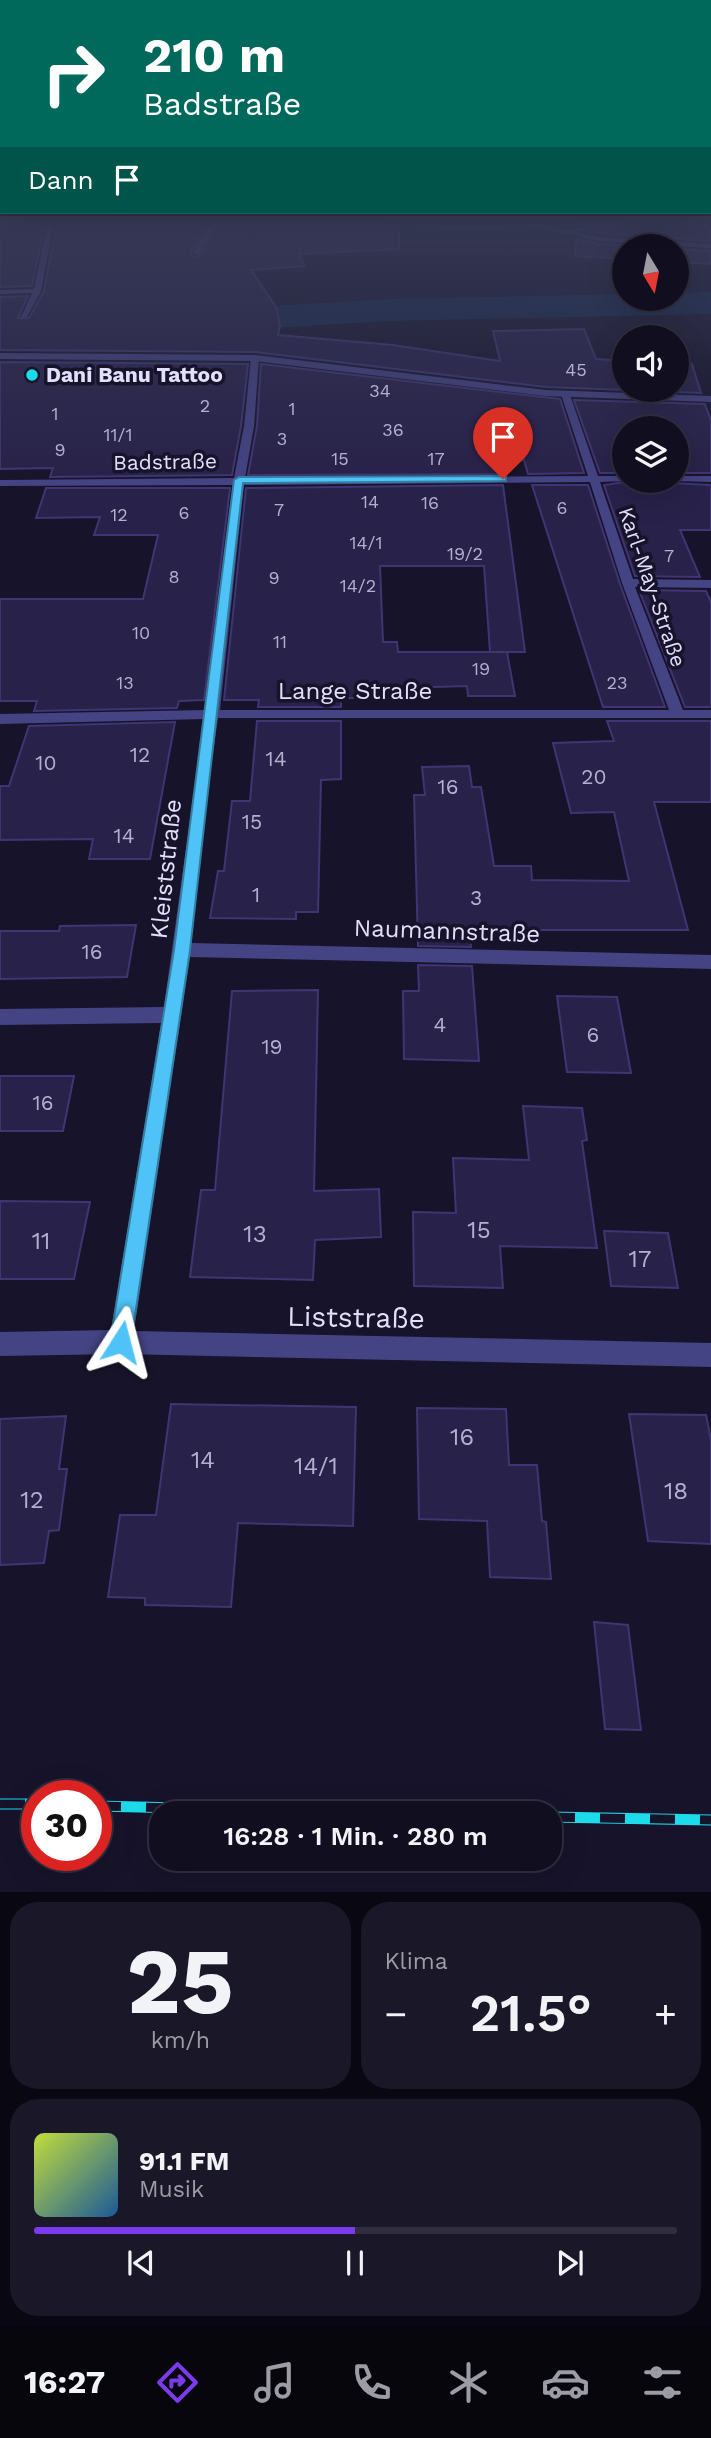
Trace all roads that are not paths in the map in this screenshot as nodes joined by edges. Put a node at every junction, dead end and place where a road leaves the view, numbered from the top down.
1 (27, 309) edge
2 (24, 315) dead end
3 (0, 355) edge
4 (255, 358) junction
5 (566, 394) junction
6 (711, 399) edge
7 (711, 478) edge
8 (594, 479) junction
9 (612, 479) edge
10 (689, 479) edge
11 (239, 480) junction
12 (0, 483) edge
13 (628, 583) junction
14 (711, 584) edge
15 (677, 713) junction
16 (212, 714) junction
17 (711, 714) edge
18 (0, 719) edge
19 (182, 950) junction
20 (711, 962) edge
21 (170, 1015) junction
22 (0, 1017) edge
23 (121, 1342) junction
24 (0, 1344) edge
25 (711, 1355) edge

1 - 2 street
3 - 4 street
4 - 5 street
4 - 11 street, Kleiststraße
5 - 6 street
5 - 8 street, Karl-May-Straße
7 - 10 street
8 - 9 street, Badstraße
8 - 11 street, Badstraße
8 - 13 street, Karl-May-Straße
11 - 12 street, Badstraße
11 - 16 street, Kleiststraße
13 - 14 street
13 - 15 street, Karl-May-Straße
15 - 16 street, Lange Straße
15 - 17 street, Lange Straße
16 - 18 street, Lange Straße
16 - 19 street, Kleiststraße
19 - 20 street, Naumannstraße
19 - 21 street, Kleiststraße
21 - 22 street
21 - 23 street, Kleiststraße
23 - 24 street, Liststraße
23 - 25 street, Liststraße

